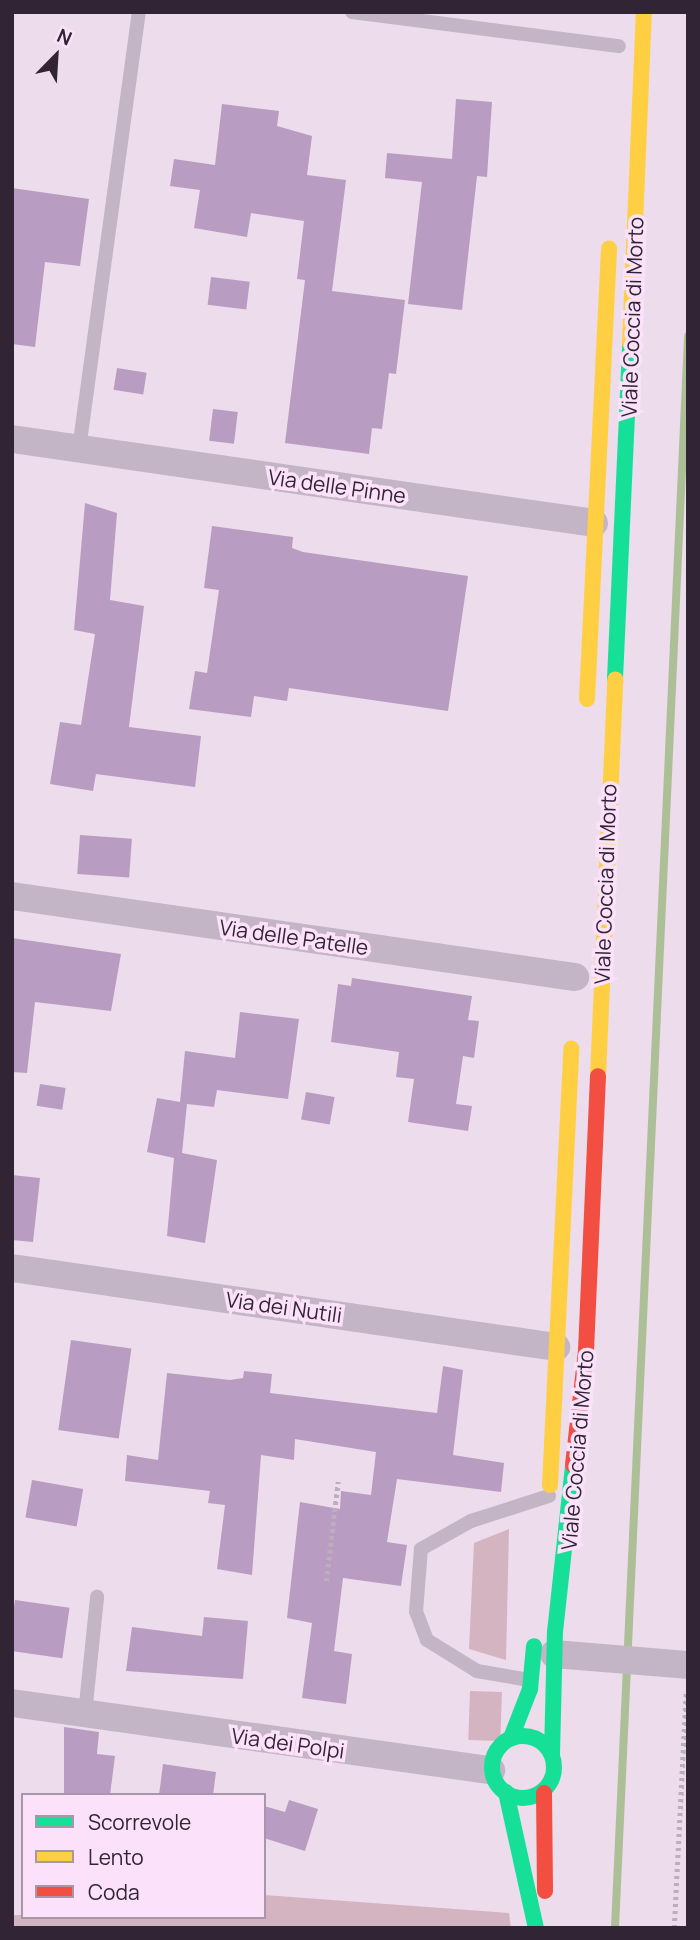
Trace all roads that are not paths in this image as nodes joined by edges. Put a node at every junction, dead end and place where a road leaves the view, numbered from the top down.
1 (139, 12) edge
2 (352, 12) edge
3 (644, 12) edge
4 (620, 23) dead end
5 (618, 53) joint
6 (610, 234) dead end
7 (12, 439) edge
8 (79, 449) junction
9 (594, 523) junction
10 (586, 716) dead end
11 (12, 896) edge
12 (575, 977) dead end
13 (572, 1032) dead end
14 (12, 1268) edge
15 (556, 1347) junction
16 (549, 1496) junction
17 (547, 1522) dead end
18 (97, 1597) dead end
19 (536, 1628) dead end
20 (554, 1654) junction
21 (687, 1665) edge
22 (531, 1681) junction
23 (12, 1703) edge
24 (85, 1714) junction
25 (511, 1738) junction
26 (552, 1754) junction
27 (499, 1781) junction
28 (544, 1793) junction
29 (536, 1928) edge
30 (546, 1928) edge

1 - 8 lane
2 - 5 lane
3 - 20 street, Viale Coccia di Morto
4 - 5 street
6 - 9 street, Viale Coccia di Morto
7 - 8 street, Via delle Pinne
8 - 9 street, Via delle Pinne
9 - 10 street, Viale Coccia di Morto
11 - 12 street, Via delle Patelle
13 - 15 street, Viale Coccia di Morto
14 - 15 street, Via dei Nutili
15 - 16 street, Viale Coccia di Morto
16 - 17 street, Viale Coccia di Morto
16 - 22 lane
18 - 24 lane
19 - 22 street
20 - 21 street
20 - 26 street, Viale Coccia di Morto
22 - 25 street
23 - 24 street, Via dei Polpi
24 - 27 street, Via dei Polpi
25 - 26 street
25 - 27 street
26 - 28 street
27 - 28 street
27 - 29 street
28 - 30 street

